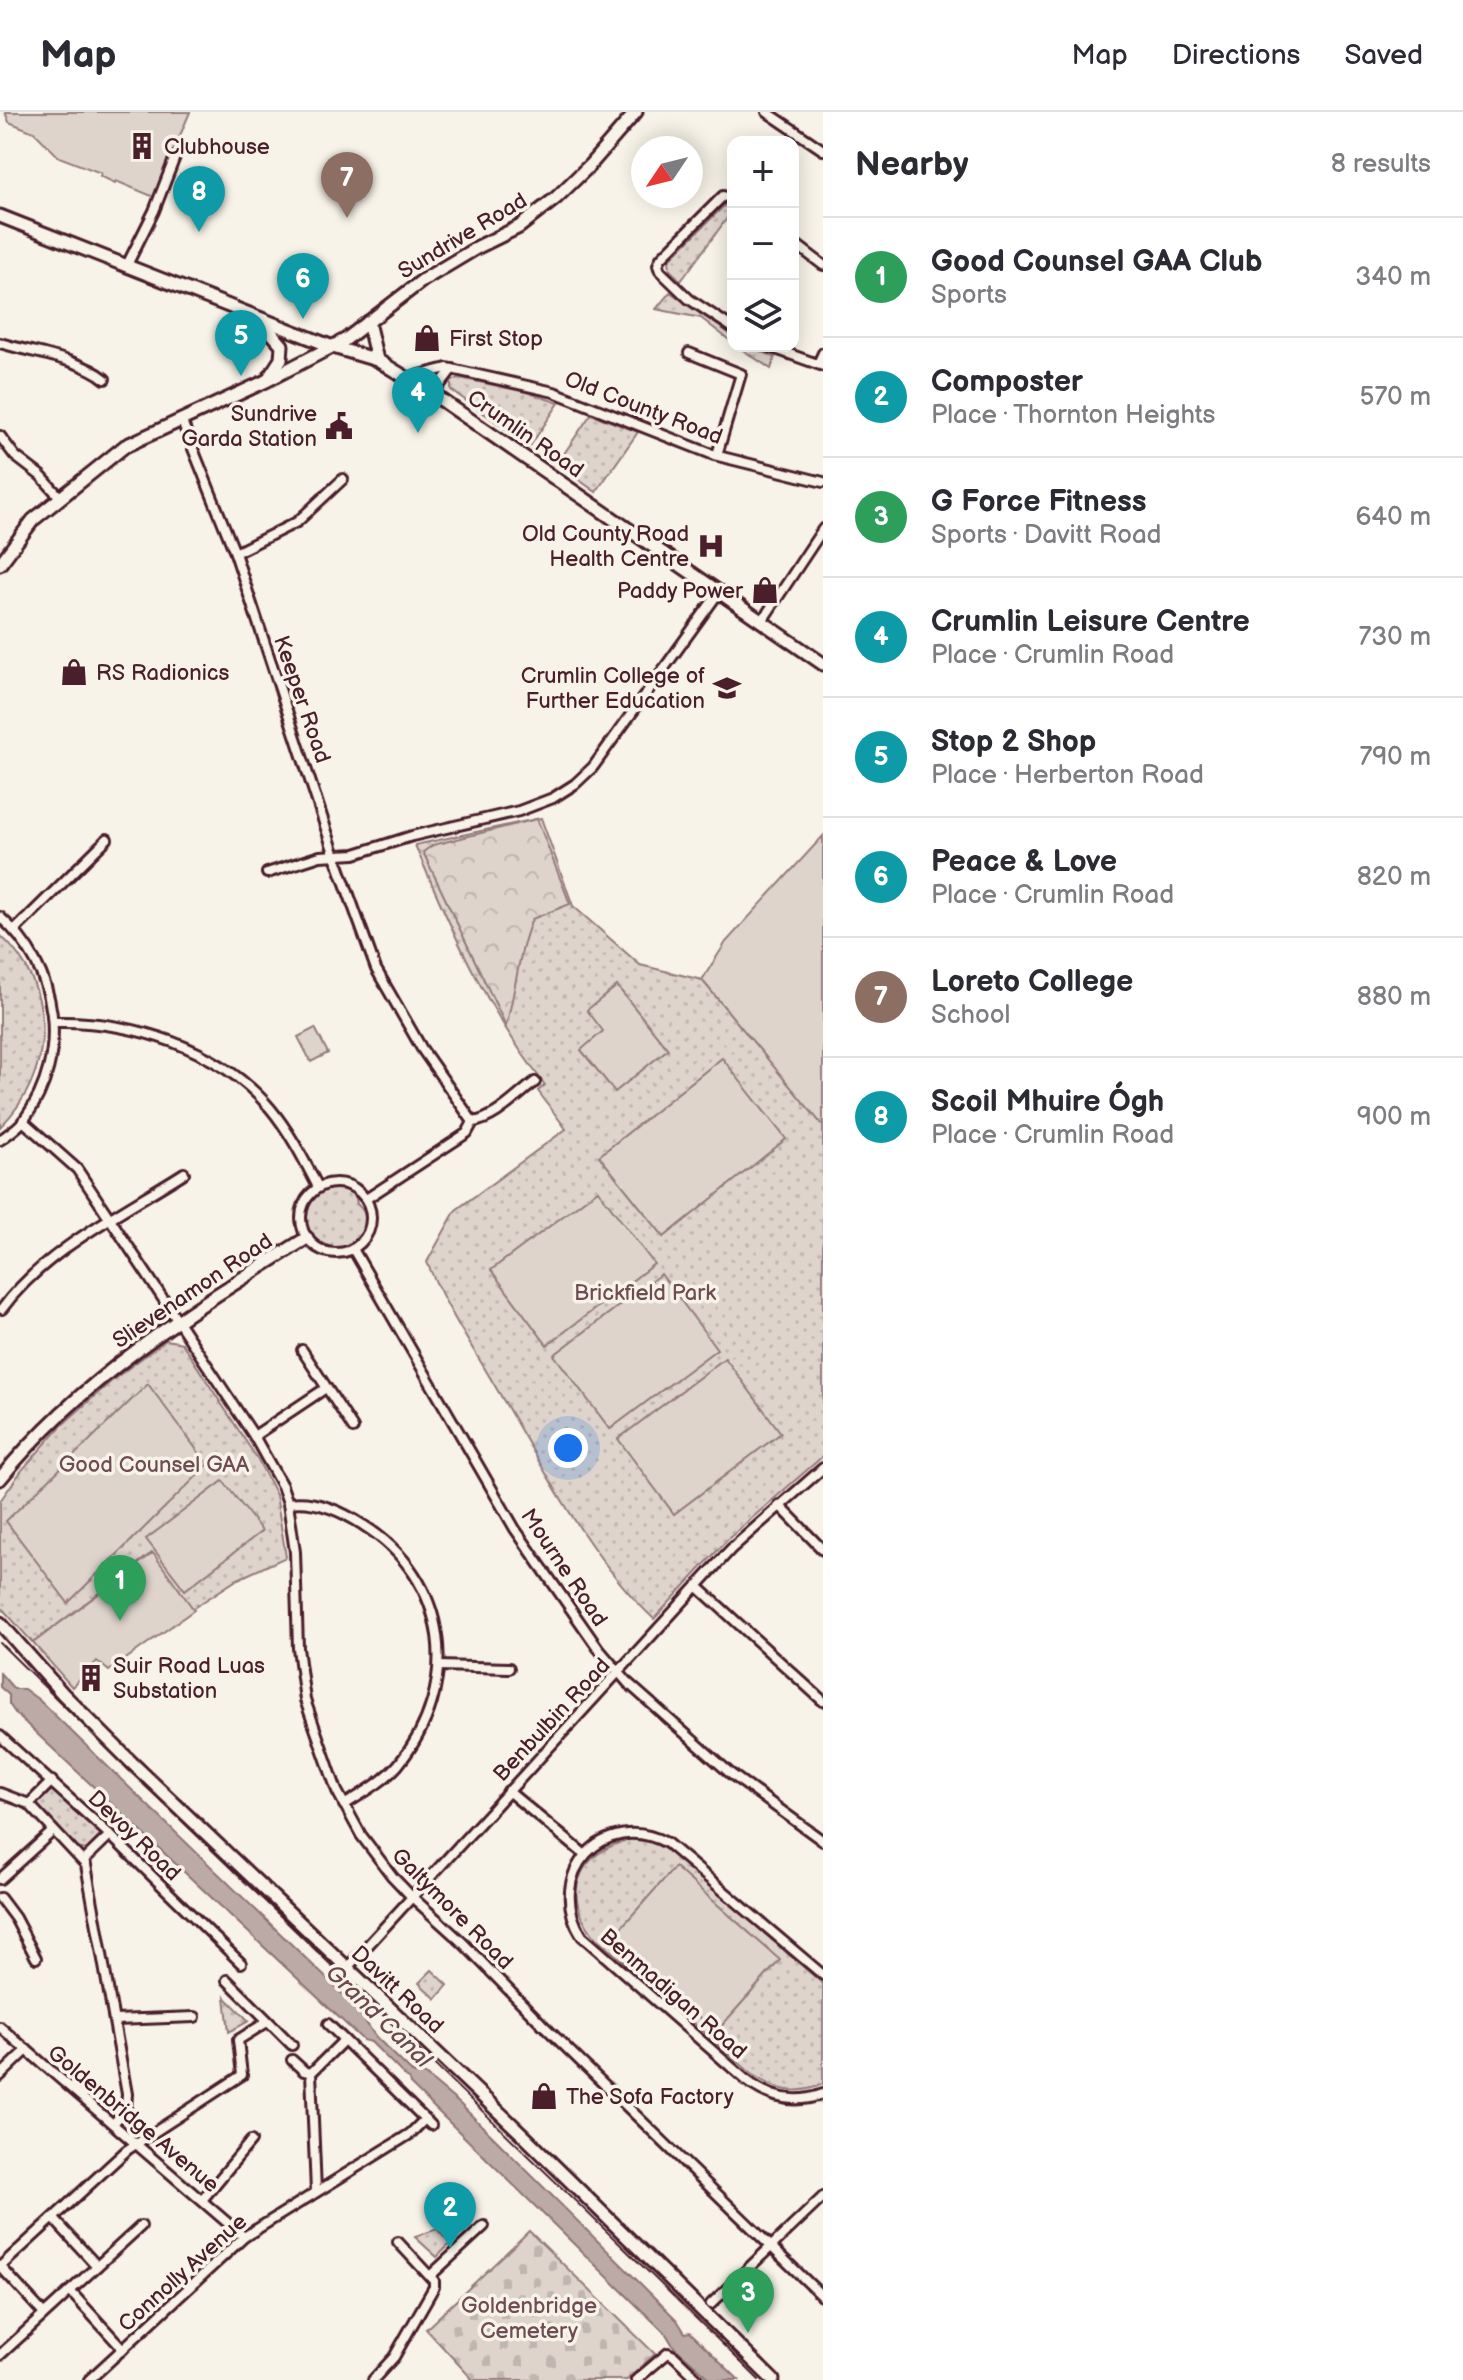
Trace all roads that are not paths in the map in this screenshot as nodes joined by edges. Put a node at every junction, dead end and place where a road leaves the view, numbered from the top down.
1 (636, 112) edge
2 (767, 112) edge
3 (823, 150) edge
4 (175, 157) dead end
5 (727, 197) edge
6 (0, 216) edge
7 (799, 247) edge
8 (823, 265) edge
9 (126, 267) junction
10 (258, 318) junction
11 (368, 322) junction
12 (727, 324) edge
13 (0, 343) edge
14 (333, 347) junction
15 (784, 352) edge
16 (689, 353) dead end
17 (823, 353) edge
18 (377, 360) junction
19 (820, 365) edge
20 (452, 369) junction
21 (408, 378) junction
22 (105, 379) dead end
23 (264, 382) junction
24 (433, 394) junction
25 (181, 419) junction
26 (0, 436) edge
27 (717, 455) junction
28 (343, 479) dead end
29 (823, 482) edge
30 (59, 496) junction
31 (823, 529) edge
32 (813, 544) junction
33 (823, 551) edge
34 (235, 553) junction
35 (0, 564) edge
36 (719, 592) junction
37 (762, 621) junction
38 (823, 664) edge
39 (107, 839) dead end
40 (335, 856) junction
41 (267, 873) dead end
42 (0, 917) edge
43 (15, 930) junction
44 (54, 1022) junction
45 (535, 1082) dead end
46 (23, 1121) junction
47 (473, 1122) junction
48 (0, 1140) edge
49 (184, 1173) dead end
50 (318, 1187) junction
51 (366, 1199) junction
52 (112, 1219) junction
53 (307, 1238) junction
54 (353, 1249) junction
55 (2, 1309) dead end
56 (176, 1320) junction
57 (302, 1350) dead end
58 (326, 1388) junction
59 (353, 1428) dead end
60 (254, 1436) junction
61 (823, 1468) edge
62 (0, 1479) edge
63 (288, 1503) junction
64 (779, 1505) junction
65 (823, 1550) edge
66 (697, 1586) junction
67 (0, 1623) edge
68 (439, 1666) junction
69 (509, 1668) dead end
70 (618, 1672) junction
71 (823, 1701) edge
72 (0, 1736) edge
73 (52, 1781) junction
74 (508, 1791) junction
75 (0, 1793) edge
76 (29, 1804) junction
77 (344, 1805) junction
78 (53, 1831) junction
79 (110, 1835) junction
80 (823, 1841) edge
81 (584, 1854) junction
82 (83, 1861) junction
83 (0, 1879) edge
84 (412, 1897) junction
85 (0, 1898) edge
86 (36, 1958) dead end
87 (241, 1963) dead end
88 (347, 1968) junction
89 (823, 1975) edge
90 (227, 1980) dead end
91 (195, 2017) dead end
92 (115, 2020) junction
93 (267, 2022) junction
94 (328, 2024) dead end
95 (0, 2027) edge
96 (344, 2040) junction
97 (292, 2045) dead end
98 (27, 2050) junction
99 (292, 2060) dead end
100 (311, 2073) junction
101 (0, 2076) edge
102 (823, 2094) edge
103 (113, 2124) junction
104 (251, 2141) dead end
105 (135, 2145) junction
106 (316, 2191) junction
107 (823, 2197) edge
108 (203, 2199) junction
109 (54, 2219) junction
110 (141, 2226) dead end
111 (484, 2226) dead end
112 (244, 2237) junction
113 (398, 2242) dead end
114 (770, 2246) junction
115 (0, 2266) edge
116 (97, 2266) junction
117 (430, 2276) junction
118 (70, 2291) junction
119 (823, 2297) edge
120 (711, 2304) dead end
121 (44, 2314) junction
122 (123, 2349) junction
123 (0, 2355) edge
124 (376, 2378) edge
125 (89, 2380) edge
126 (636, 2380) edge
127 (699, 2380) edge
128 (773, 2380) edge

1 - 11 main road, Sundrive Road
2 - 3 street
4 - 9 street
5 - 12 street
6 - 9 main road, Crumlin Road
7 - 8 street
9 - 10 main road, Crumlin Road
10 - 14 main road, Crumlin Road
10 - 23 main road
11 - 14 main road, Sundrive Road
11 - 18 main road
13 - 22 street
14 - 18 main road, Crumlin Road
14 - 23 main road, Sundrive Road
15 - 19 street
16 - 27 street
17 - 19 street
18 - 21 main road, Crumlin Road
20 - 21 street, Old County Road
20 - 24 street
20 - 27 street, Old County Road
21 - 24 main road, Crumlin Road
23 - 25 main road, Sundrive Road
24 - 36 main road, Crumlin Road
25 - 30 main road, Sundrive Road
25 - 34 street, Keeper Road
26 - 30 street
27 - 29 street, Old County Road
28 - 34 street
30 - 35 main road, Sundrive Road
31 - 32 street
32 - 33 street
32 - 37 street
34 - 40 street, Keeper Road
36 - 37 main road, Crumlin Road
36 - 40 street
37 - 38 main road, Crumlin Road
39 - 43 street
40 - 41 street
40 - 47 street, Keeper Road
42 - 43 street
43 - 44 street
44 - 46 street
44 - 50 street
45 - 47 street
46 - 48 street
46 - 52 street, Galtymore Road
47 - 51 street
49 - 52 street
50 - 51 street
50 - 53 street
51 - 54 street
52 - 55 street
52 - 56 street, Galtymore Road
53 - 54 street
53 - 56 main road, Slievenamon Road
54 - 70 street, Mourne Road
56 - 60 street, Galtymore Road
56 - 62 main road, Slievenamon Road
57 - 58 street
58 - 59 street
58 - 60 street
60 - 63 street, Galtymore Road
61 - 64 street, Benbulbin Road
63 - 68 street
63 - 77 street, Galtymore Road
64 - 65 street
64 - 66 street, Benbulbin Road
66 - 70 street, Benbulbin Road
66 - 71 street
67 - 88 main road, Davitt Road
68 - 69 street
68 - 77 street
70 - 74 street, Benbulbin Road
70 - 80 street, Mourne Road
72 - 73 street, Devoy Road
73 - 76 street
73 - 79 street, Devoy Road
74 - 81 street
74 - 84 street, Benbulbin Road
75 - 76 street
76 - 78 street
77 - 84 street, Galtymore Road
78 - 82 street
78 - 83 street
79 - 82 street
79 - 87 street, Devoy Road
81 - 89 street
81 - 102 street, Benmadigan Road
82 - 92 street
84 - 88 street, Benbulbin Road
84 - 114 street, Galtymore Road
85 - 86 street
88 - 128 main road, Davitt Road
90 - 93 street
91 - 92 street
92 - 103 street
93 - 97 street
93 - 105 street
94 - 96 street
95 - 98 street, Goldenbridge Avenue
96 - 100 street
96 - 106 street, Connolly Avenue
98 - 101 street
98 - 103 street, Goldenbridge Avenue
99 - 100 street
100 - 106 street
103 - 105 street, Goldenbridge Avenue
104 - 108 street
105 - 108 street, Goldenbridge Avenue
105 - 109 street
106 - 112 street, Connolly Avenue
107 - 114 street
108 - 112 street, Goldenbridge Avenue
109 - 115 street
109 - 116 street
110 - 116 street
111 - 117 street
112 - 122 street, Connolly Avenue
113 - 117 street
114 - 119 street, Galtymore Road
114 - 120 street
115 - 121 street
116 - 118 street
117 - 124 street
118 - 121 street
118 - 122 street
121 - 123 street
122 - 125 street, Connolly Avenue
126 - 127 street

